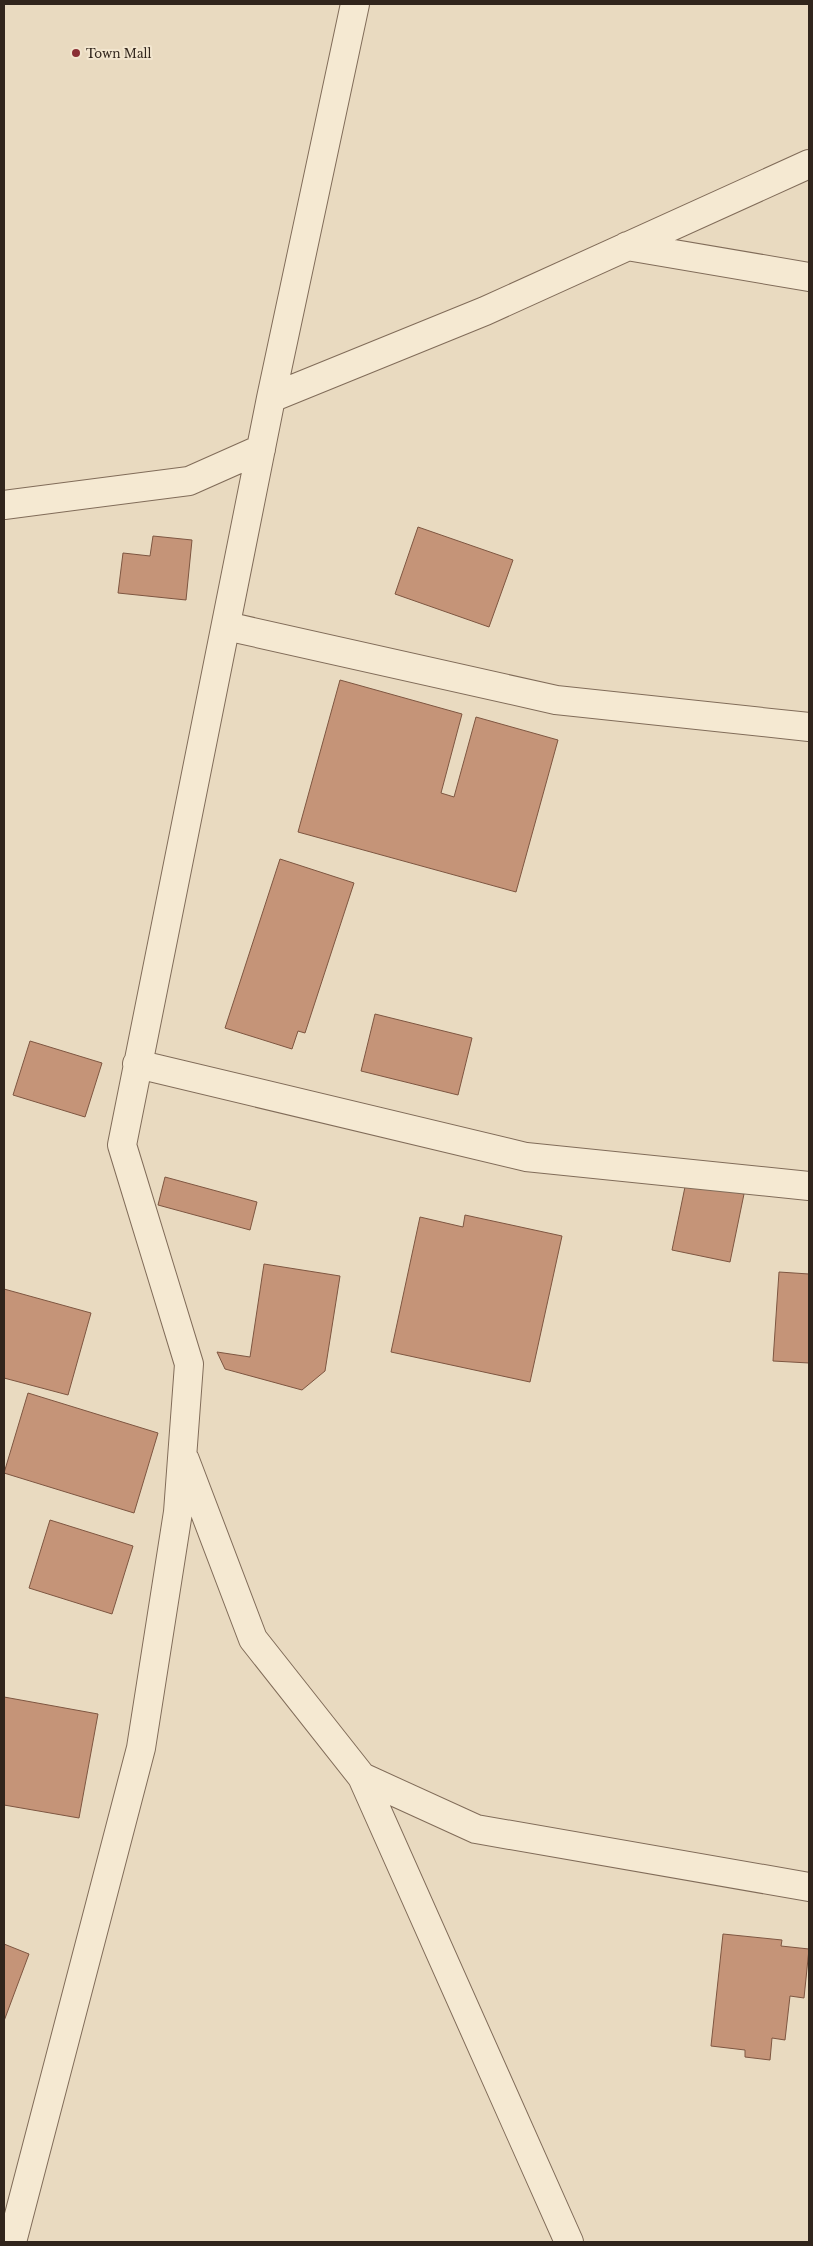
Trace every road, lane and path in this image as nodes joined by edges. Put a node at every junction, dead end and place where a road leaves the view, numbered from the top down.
1 (354, 4) edge
2 (809, 164) edge
3 (627, 246) junction
4 (809, 276) edge
5 (271, 398) junction
6 (261, 449) junction
7 (4, 505) edge
8 (226, 626) junction
9 (809, 727) edge
10 (137, 1064) junction
11 (809, 1186) edge
12 (182, 1452) junction
13 (362, 1777) junction
14 (809, 1887) edge
15 (12, 2242) edge
16 (569, 2242) edge

1 - 5 street
2 - 3 street
3 - 4 street
3 - 5 street
5 - 6 street
6 - 7 street
6 - 8 street
8 - 9 street
8 - 10 street
10 - 11 street
10 - 12 street
12 - 13 street
12 - 15 street
13 - 14 street
13 - 16 street

